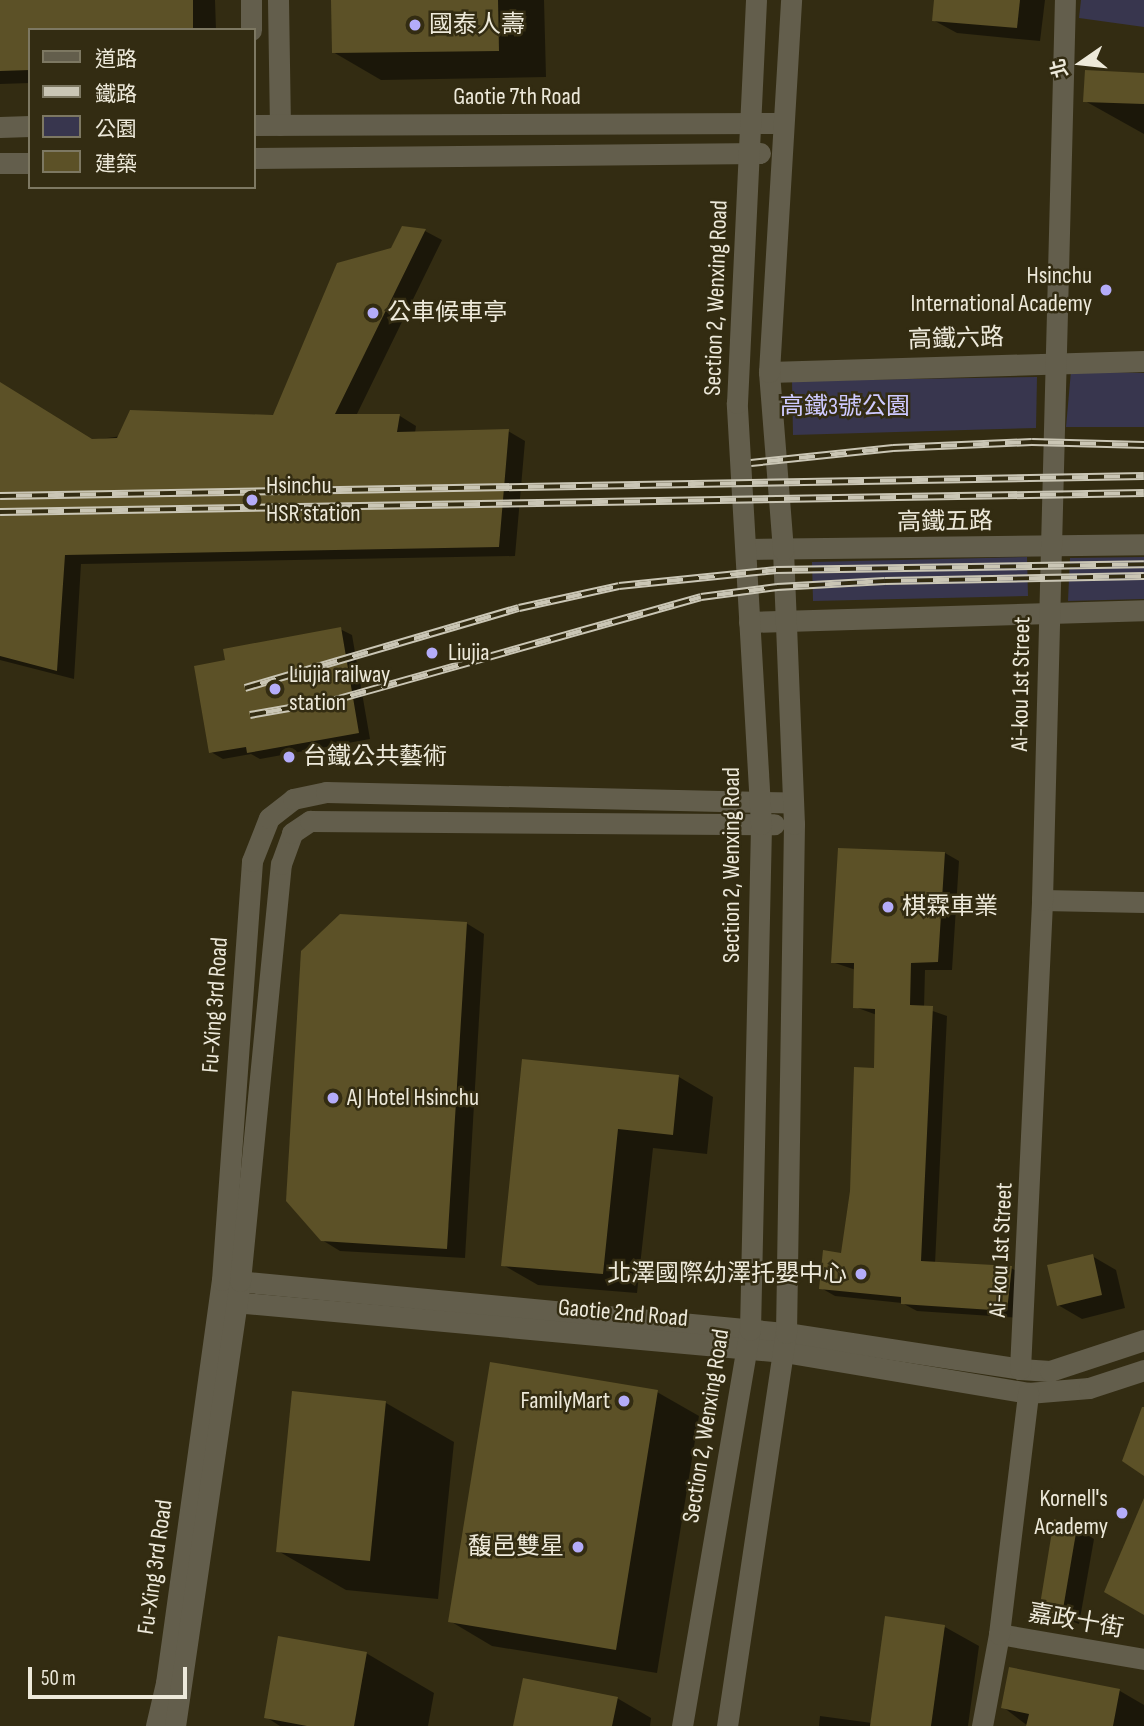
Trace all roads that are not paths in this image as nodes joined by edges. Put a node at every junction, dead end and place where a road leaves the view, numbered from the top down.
1 (251, 0) edge
2 (278, 0) edge
3 (756, 0) edge
4 (791, 0) edge
5 (1065, 0) edge
6 (251, 28) edge
7 (749, 122) junction
8 (781, 123) junction
9 (256, 125) edge
10 (281, 125) junction
11 (0, 127) edge
12 (28, 127) edge
13 (747, 152) junction
14 (779, 153) junction
15 (256, 158) edge
16 (0, 163) edge
17 (28, 163) edge
18 (1144, 361) edge
19 (1058, 362) junction
20 (769, 372) junction
21 (1144, 544) edge
22 (1049, 546) junction
23 (746, 549) junction
24 (783, 551) junction
25 (1144, 610) edge
26 (1049, 613) junction
27 (786, 620) junction
28 (750, 622) junction
29 (759, 802) junction
30 (794, 813) junction
31 (761, 824) junction
32 (1042, 900) junction
33 (1144, 902) edge
34 (231, 1280) junction
35 (226, 1302) junction
36 (750, 1330) junction
37 (1144, 1340) edge
38 (785, 1343) junction
39 (747, 1351) junction
40 (1020, 1369) junction
41 (1144, 1370) edge
42 (1028, 1393) junction
43 (999, 1634) junction
44 (1144, 1659) edge
45 (156, 1726) edge
46 (175, 1726) edge
47 (682, 1726) edge
48 (727, 1726) edge
49 (982, 1726) edge

1 - 6 street
2 - 10 street
3 - 7 street, Section 2, Wenxing Road
4 - 8 street
5 - 19 street, Ai-kou 1st Street
7 - 8 street, Gaotie 7th Road
7 - 10 street, Gaotie 7th Road
7 - 13 street, Section 2, Wenxing Road
8 - 14 street
9 - 10 street, Gaotie 7th Road
11 - 12 street
13 - 14 street
13 - 15 street
13 - 23 street, Section 2, Wenxing Road
14 - 20 street
16 - 17 street
18 - 19 street, 高鐵六路
19 - 20 street, 高鐵六路
19 - 22 street, Ai-kou 1st Street
20 - 24 street
21 - 22 street, 高鐵五路
22 - 24 street, 高鐵五路
22 - 26 street, Ai-kou 1st Street
23 - 24 street, 高鐵五路
23 - 28 street, Section 2, Wenxing Road
24 - 27 street
25 - 26 street
26 - 27 street
26 - 32 street, Ai-kou 1st Street
27 - 28 street
27 - 30 street
28 - 29 street, Section 2, Wenxing Road
29 - 30 street, Fu-Xing 3rd Road
29 - 31 street, Section 2, Wenxing Road
29 - 34 street, Fu-Xing 3rd Road
30 - 31 street, Fu-Xing 3rd Road
30 - 38 street
31 - 34 street, Fu-Xing 3rd Road
31 - 36 street, Section 2, Wenxing Road
32 - 33 street
32 - 40 street, Ai-kou 1st Street
34 - 35 street, Fu-Xing 3rd Road
34 - 36 street, Gaotie 2nd Road
35 - 39 street, Gaotie 2nd Road
35 - 45 street, Fu-Xing 3rd Road
35 - 46 street, Fu-Xing 3rd Road
36 - 38 street, Gaotie 2nd Road
36 - 39 street, Section 2, Wenxing Road
37 - 40 street, Gaotie 2nd Road
38 - 39 street, Gaotie 2nd Road
38 - 40 street, Gaotie 2nd Road
38 - 42 street, Gaotie 2nd Road
38 - 48 street
39 - 47 street, Section 2, Wenxing Road
41 - 42 street, Gaotie 2nd Road
42 - 43 street
43 - 44 street, 嘉政十街
43 - 49 street

